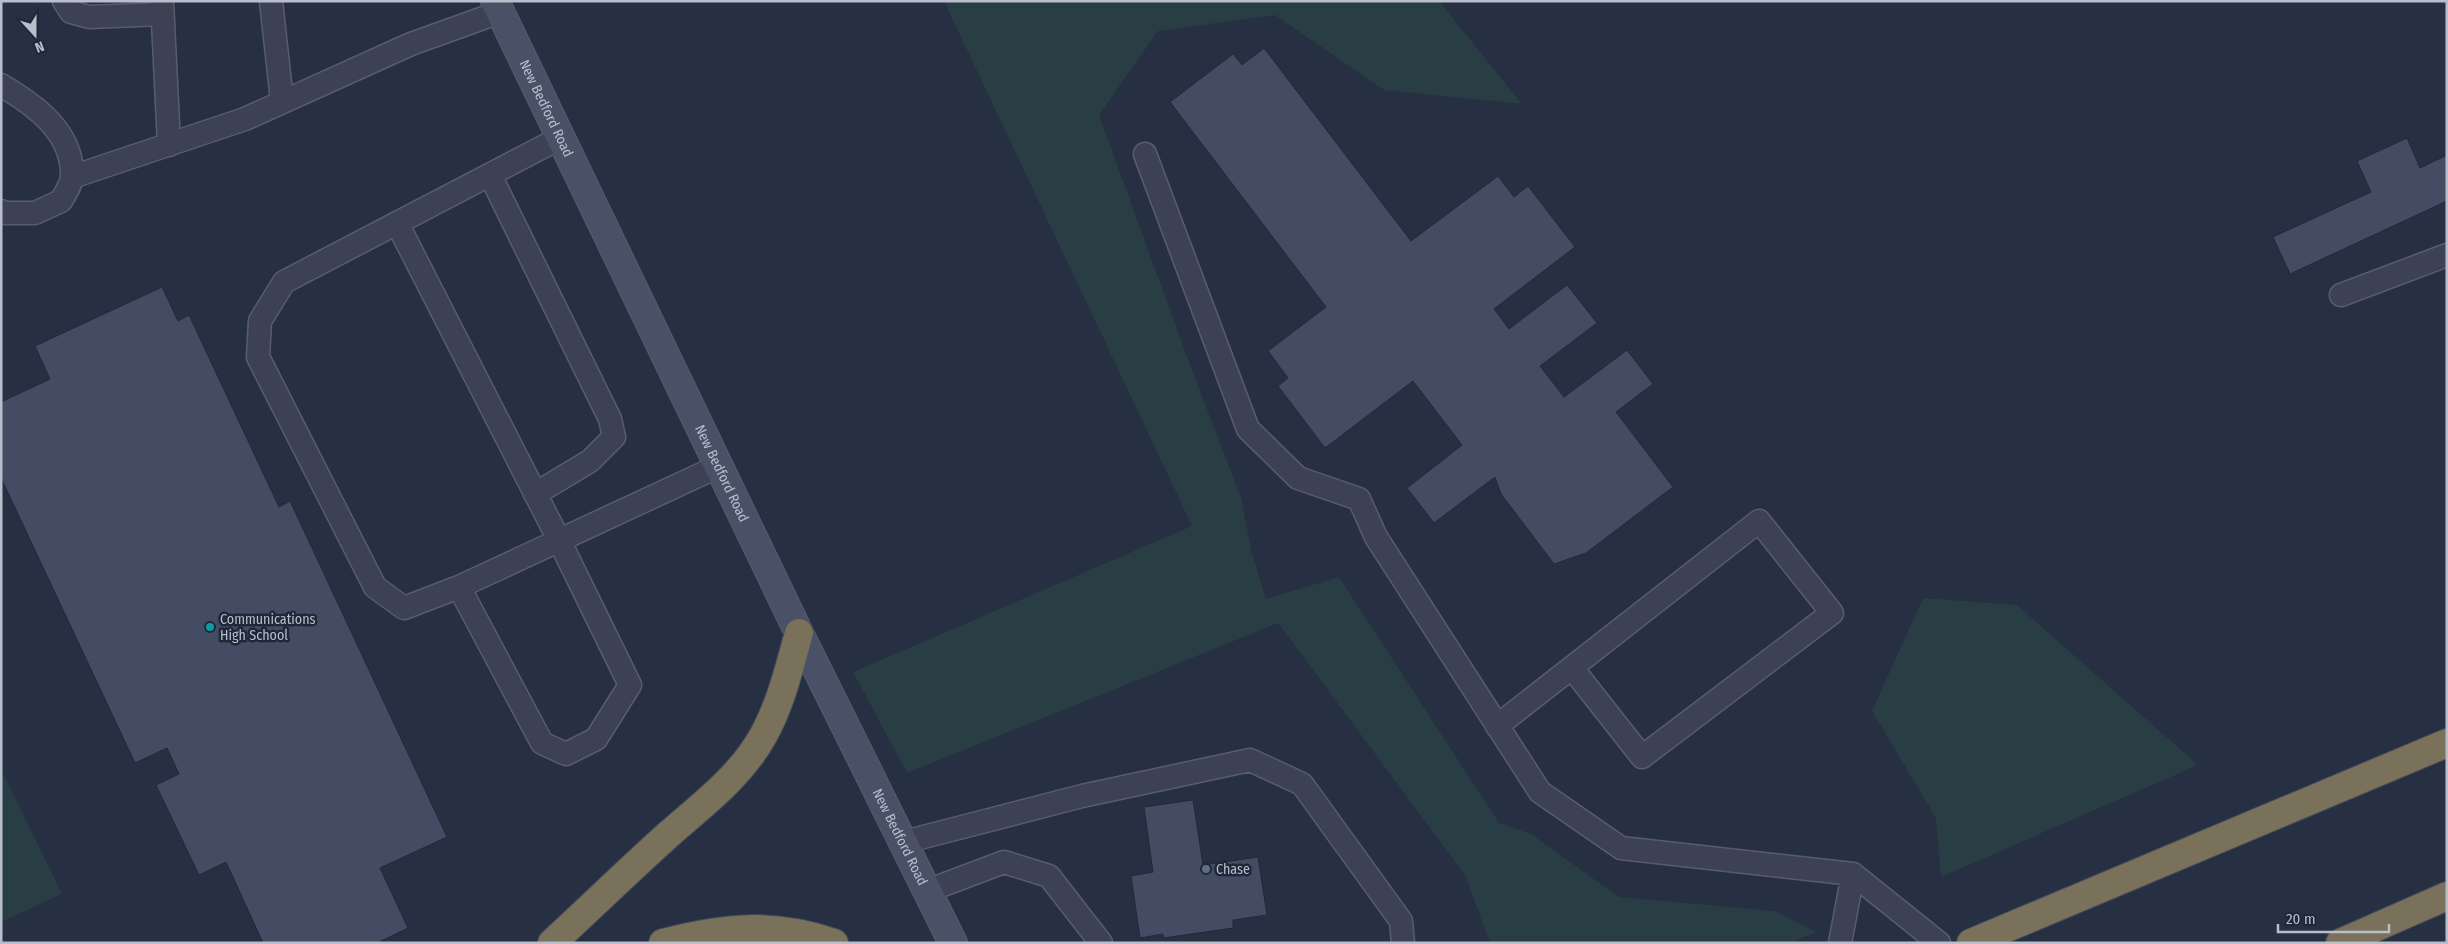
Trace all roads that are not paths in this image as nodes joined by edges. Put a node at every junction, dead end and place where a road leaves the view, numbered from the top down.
1 (64, 1) edge
2 (271, 1) edge
3 (162, 7) edge
4 (497, 7) edge
5 (1, 85) edge
6 (282, 101) junction
7 (560, 138) junction
8 (169, 145) junction
9 (1145, 154) dead end
10 (490, 174) junction
11 (72, 178) junction
12 (1, 211) edge
13 (397, 223) junction
14 (2447, 255) edge
15 (2341, 295) dead end
16 (719, 466) junction
17 (535, 494) junction
18 (560, 540) junction
19 (459, 587) junction
20 (799, 633) junction
21 (1572, 668) junction
22 (1497, 726) junction
23 (2447, 743) edge
24 (904, 842) junction
25 (1853, 874) junction
26 (927, 891) junction
27 (2447, 896) edge
28 (552, 943) edge
29 (663, 943) edge
30 (834, 943) edge
31 (953, 943) edge
32 (1100, 943) edge
33 (1403, 943) edge
34 (1840, 943) edge
35 (1939, 943) edge
36 (1971, 943) edge
37 (2340, 943) edge

1 - 3 lane
2 - 6 lane
3 - 8 lane
4 - 6 lane
4 - 7 street, New Bedford Road
5 - 11 lane
6 - 8 lane
7 - 10 lane
7 - 16 street, New Bedford Road
8 - 11 lane
9 - 22 lane
10 - 13 lane
10 - 17 lane
11 - 12 lane
13 - 17 lane
13 - 19 lane
14 - 15 lane
16 - 18 lane
16 - 20 street, New Bedford Road
17 - 18 lane
18 - 19 lane
18 - 19 lane
20 - 24 street, New Bedford Road
20 - 28 highway
21 - 21 lane
21 - 22 lane
22 - 25 lane
23 - 36 highway
24 - 26 street, New Bedford Road
24 - 33 lane
25 - 34 lane
25 - 35 lane
26 - 31 street, New Bedford Road
26 - 32 lane
27 - 37 highway
29 - 30 highway

